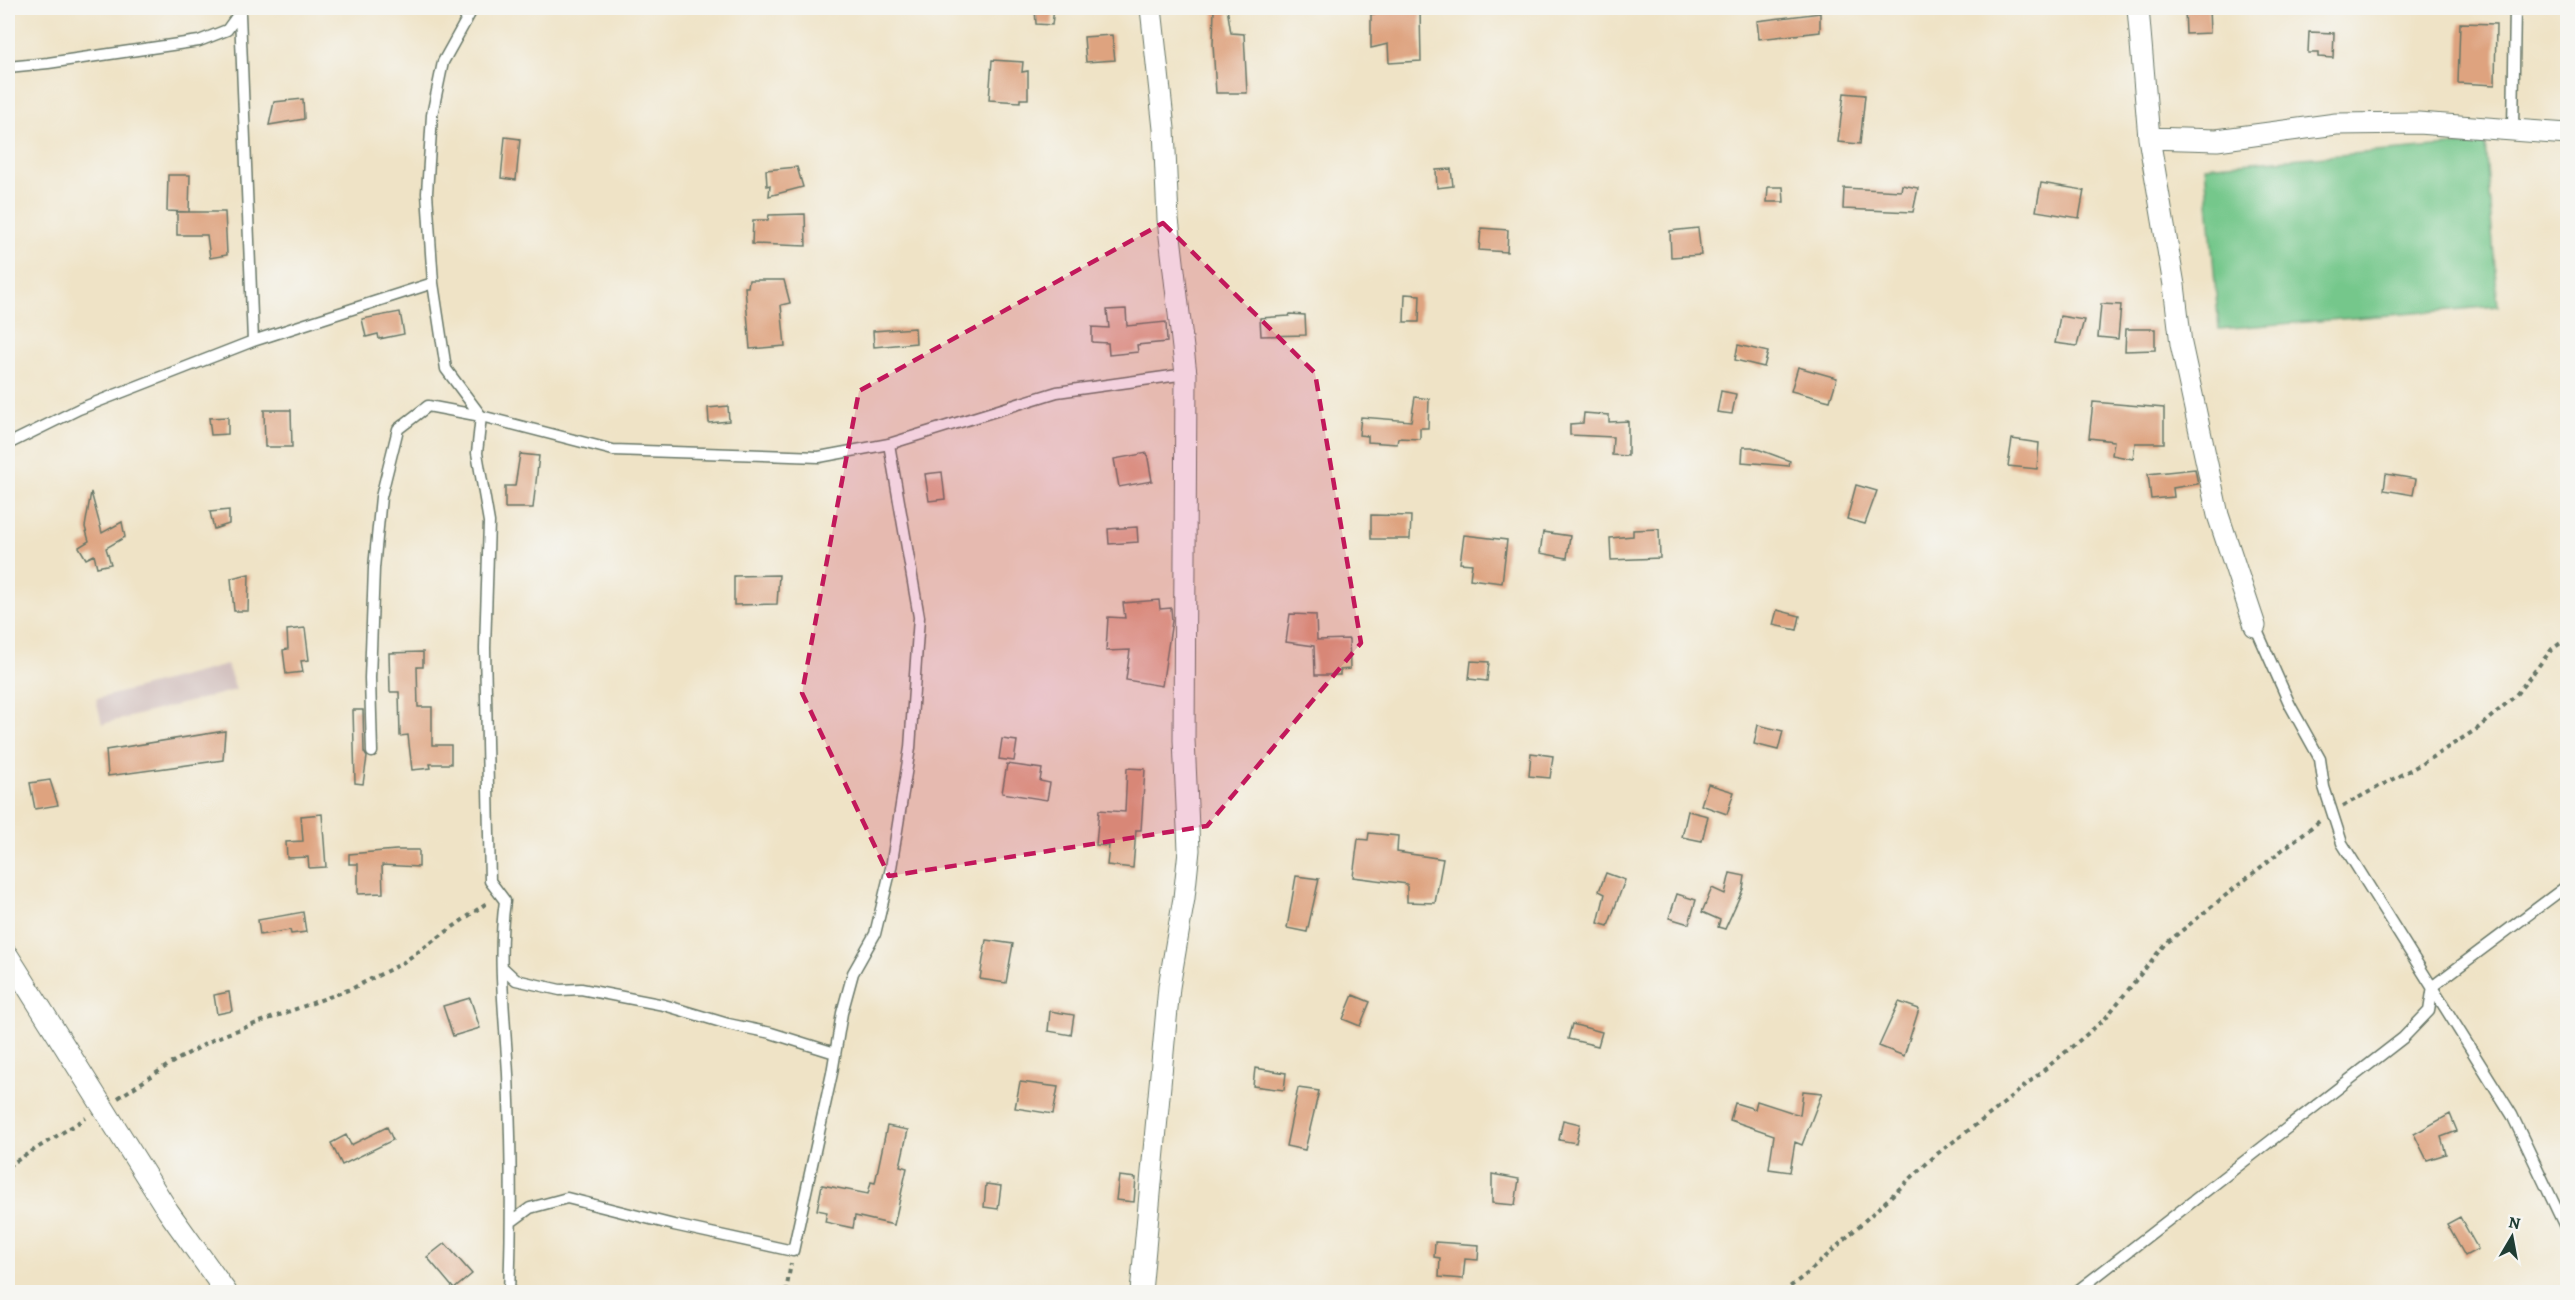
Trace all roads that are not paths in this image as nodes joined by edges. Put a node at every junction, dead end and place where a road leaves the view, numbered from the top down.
1 (473, 8) edge
2 (1151, 8) edge
3 (2138, 8) edge
4 (2515, 8) edge
5 (241, 11) edge
6 (8, 67) edge
7 (2513, 128) junction
8 (2568, 134) edge
9 (2149, 138) junction
10 (433, 283) junction
11 (253, 341) junction
12 (1186, 374) junction
13 (481, 416) junction
14 (8, 444) edge
15 (889, 444) junction
16 (2255, 626) joint
17 (372, 752) dead end
18 (2568, 885) edge
19 (8, 956) edge
20 (502, 968) junction
21 (2433, 986) junction
22 (835, 1053) junction
23 (511, 1222) junction
24 (2568, 1233) edge
25 (226, 1293) edge
26 (509, 1293) edge
27 (1141, 1293) edge
28 (2076, 1293) edge

1 - 10 lane
2 - 12 street
3 - 9 street
4 - 7 lane
5 - 6 lane
5 - 11 lane
7 - 8 street
7 - 9 street
9 - 16 street
10 - 11 lane
10 - 13 lane
11 - 14 lane
12 - 15 lane
12 - 27 street
13 - 15 lane
13 - 17 lane
13 - 20 lane
15 - 22 lane
16 - 21 lane
18 - 21 lane
19 - 25 street
20 - 22 lane
20 - 23 lane
21 - 24 lane
21 - 28 lane
22 - 23 lane
23 - 26 lane

